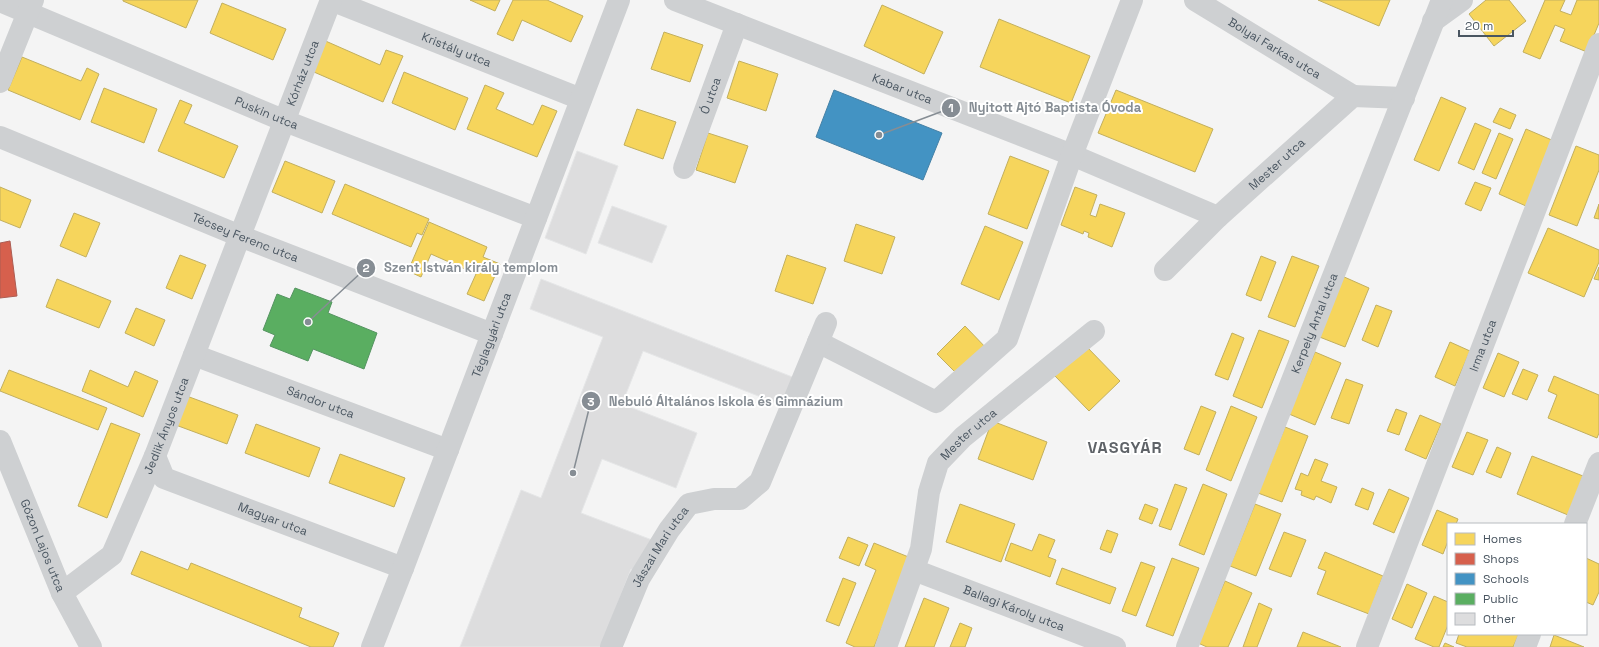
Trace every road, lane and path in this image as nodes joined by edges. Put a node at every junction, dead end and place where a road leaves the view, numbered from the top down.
1 (331, 0) edge
2 (619, 0) edge
3 (675, 0) edge
4 (1132, 0) edge
5 (1196, 0) edge
6 (1442, 0) edge
7 (1462, 0) edge
8 (0, 1) edge
9 (30, 6) edge
10 (1433, 21) junction
11 (737, 24) junction
12 (1599, 44) edge
13 (0, 82) edge
14 (1353, 96) junction
15 (1404, 98) junction
16 (581, 99) junction
17 (285, 120) junction
18 (0, 137) edge
19 (1072, 155) junction
20 (684, 168) dead end
21 (1218, 217) junction
22 (536, 218) junction
23 (240, 236) junction
24 (1165, 270) dead end
25 (1094, 331) dead end
26 (492, 334) junction
27 (194, 355) junction
28 (0, 441) edge
29 (448, 450) junction
30 (155, 456) junction
31 (1599, 463) edge
32 (1574, 523) edge
33 (403, 568) junction
34 (914, 570) junction
35 (62, 593) junction
36 (1530, 635) edge
37 (91, 647) edge
38 (372, 647) edge
39 (610, 647) edge
40 (886, 647) edge
41 (1115, 647) edge
42 (1187, 647) edge
43 (1366, 647) edge
44 (1525, 647) edge

1 - 16 street, Kristály utca
1 - 17 street, Kórház utca
2 - 16 street, Téglagyári utca
3 - 11 street, Kabar utca
4 - 19 street
5 - 14 street, Bolyai Farkas utca
6 - 10 street, Kerpely Antal utca
7 - 10 street
8 - 9 street, Puskin utca
9 - 13 street
9 - 17 street, Puskin utca
10 - 15 street, Kerpely Antal utca
11 - 19 street, Kabar utca
11 - 20 street, Ó utca
12 - 43 street, Irma utca
14 - 15 street
14 - 21 street, Mester utca
15 - 42 street, Kerpely Antal utca
16 - 22 street, Téglagyári utca
17 - 22 street, Puskin utca
17 - 23 street, Kórház utca
18 - 23 street, Técsey Ferenc utca
19 - 21 street, Kabar utca
19 - 39 street, Jászai Mari utca
21 - 24 street, Mester utca
22 - 26 street, Téglagyári utca
23 - 26 street, Técsey Ferenc utca
23 - 27 street, Jedlik Ányos utca
25 - 34 street, Mester utca
26 - 29 street, Téglagyári utca
27 - 29 street, Sándor utca
27 - 30 street, Jedlik Ányos utca
28 - 35 street, Gózon Lajos utca
29 - 33 street, Téglagyári utca
30 - 33 street, Magyar utca
30 - 35 street, Jedlik Ányos utca
31 - 32 street
33 - 38 street, Téglagyári utca
34 - 40 street, Mester utca
34 - 41 street, Ballagi Károly utca
35 - 37 street, Gózon Lajos utca
36 - 44 street

